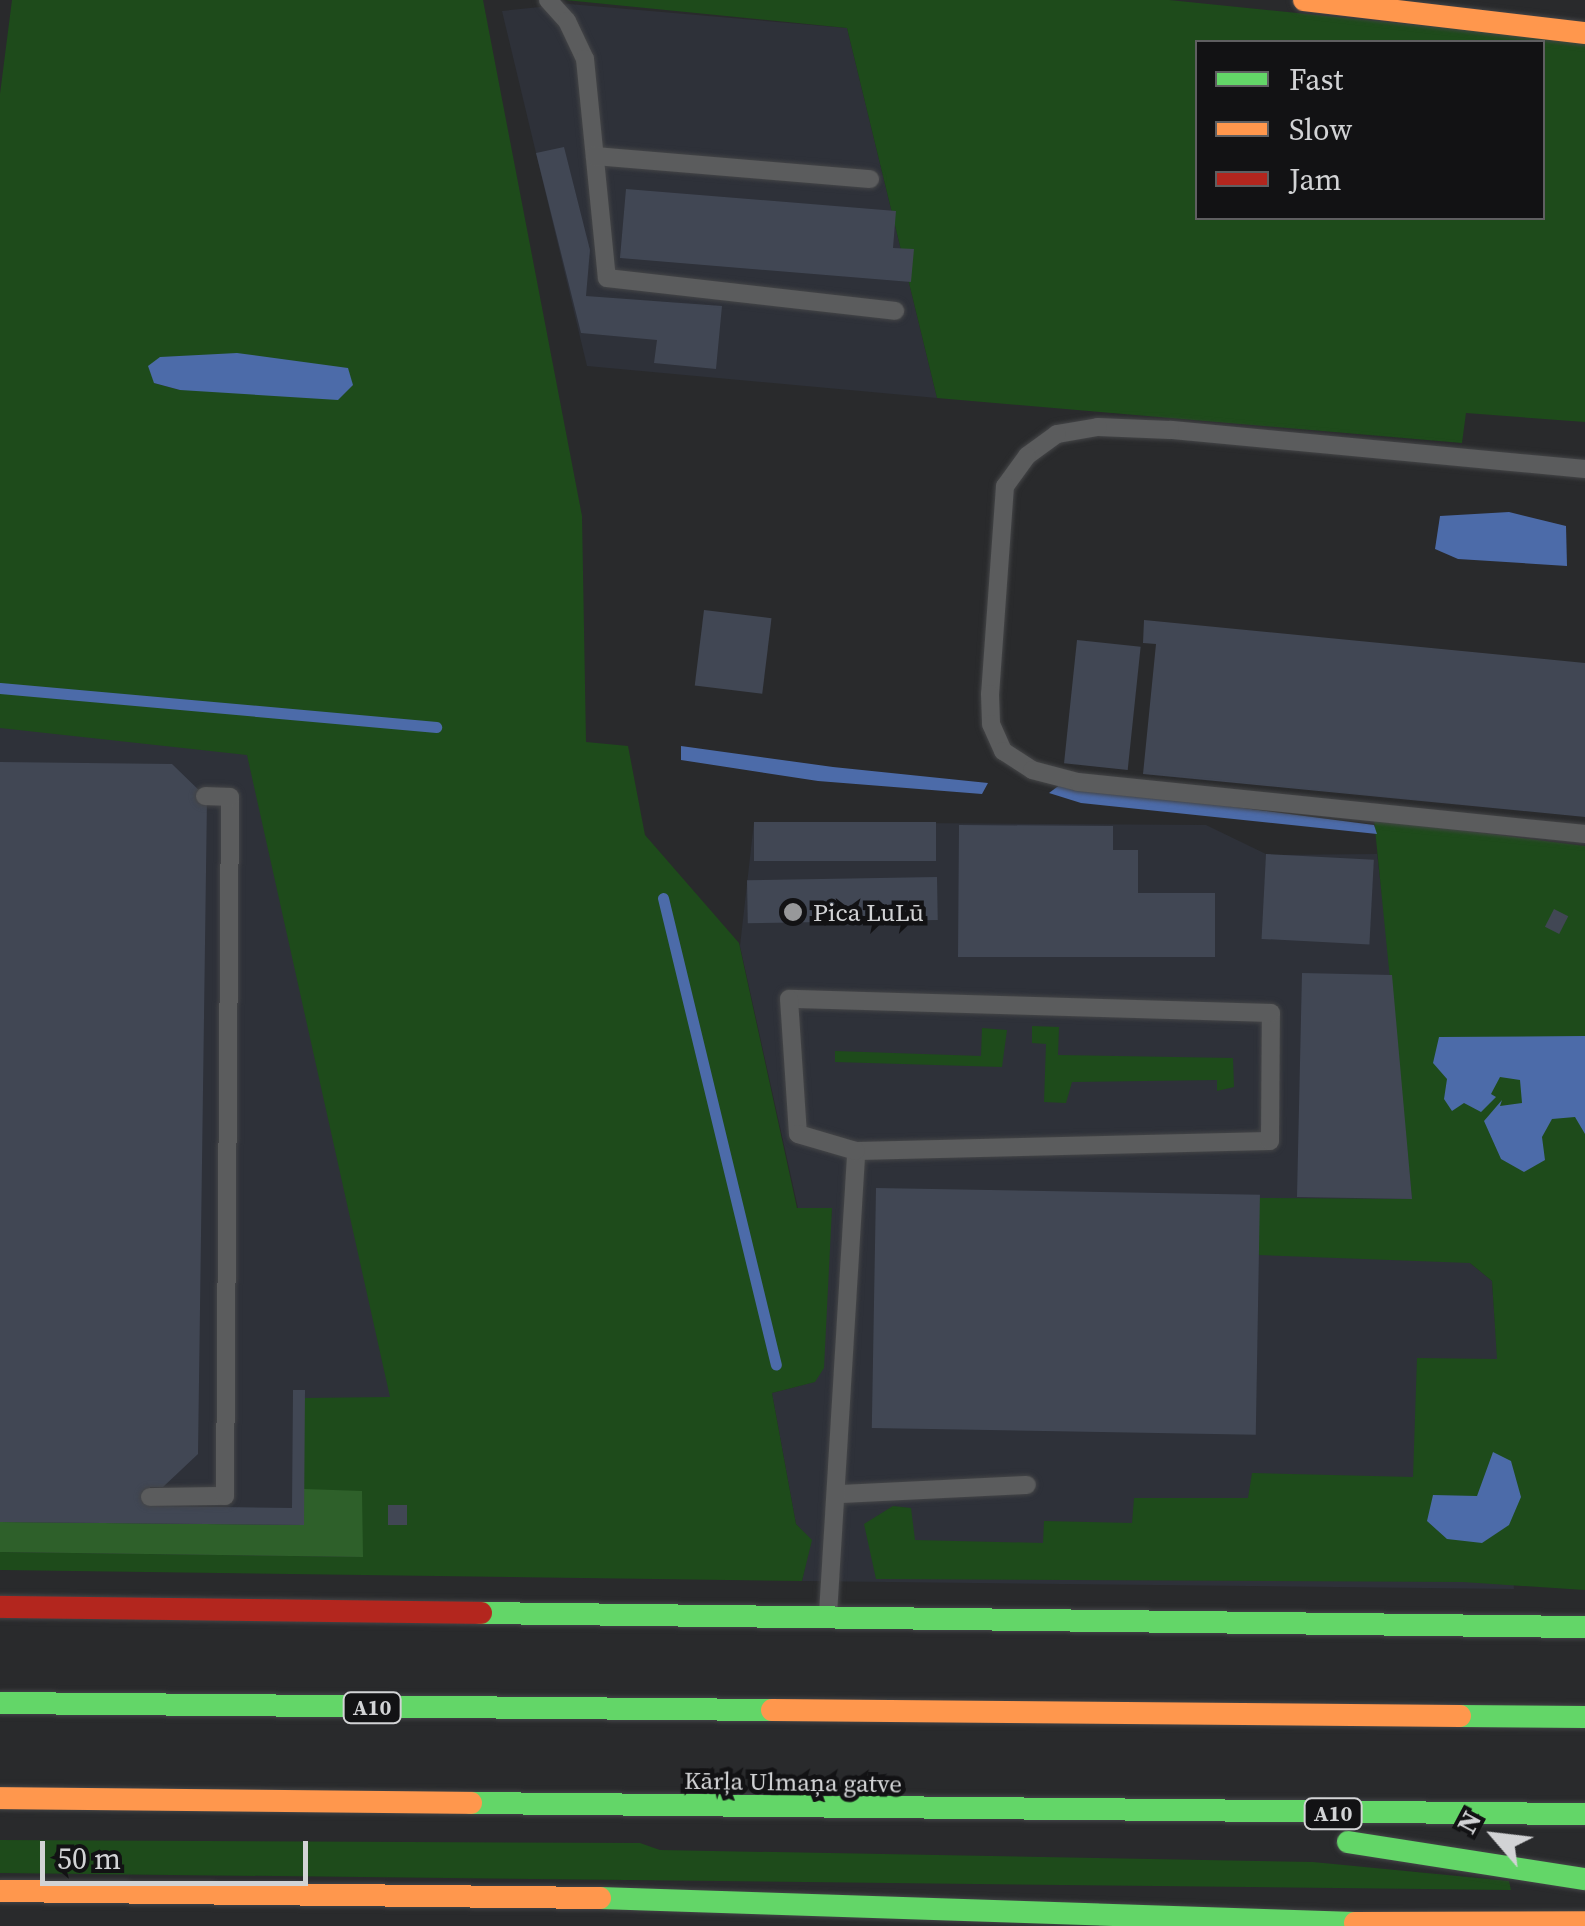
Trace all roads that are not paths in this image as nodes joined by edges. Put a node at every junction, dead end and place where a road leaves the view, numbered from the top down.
1 (548, 0) edge
2 (1304, 0) edge
3 (1585, 33) edge
4 (595, 156) junction
5 (870, 179) dead end
6 (896, 312) dead end
7 (1585, 469) edge
8 (205, 796) dead end
9 (1585, 834) edge
10 (856, 1151) junction
11 (1027, 1485) dead end
12 (840, 1494) junction
13 (150, 1497) dead end
14 (0, 1607) edge
15 (828, 1620) junction
16 (1585, 1627) edge
17 (1585, 1690) edge
18 (0, 1703) edge
19 (1585, 1718) edge
20 (1340, 1720) junction
21 (0, 1798) edge
22 (1082, 1814) junction
23 (1585, 1814) edge
24 (1288, 1836) dead end
25 (1325, 1840) dead end
26 (1585, 1879) edge
27 (0, 1892) edge
28 (1585, 1922) edge

1 - 4 lane
2 - 3 main road
4 - 5 lane
4 - 6 lane
7 - 9 lane
8 - 13 lane
10 - 10 lane
10 - 12 lane
11 - 12 lane
12 - 15 lane
14 - 15 main road
15 - 16 main road
17 - 20 main road
18 - 20 main road, A10
19 - 20 main road, A10
21 - 22 main road, Kārļa Ulmaņa gatve / A10
22 - 23 main road, Kārļa Ulmaņa gatve / A10
22 - 24 main road
25 - 26 main road
27 - 28 main road

